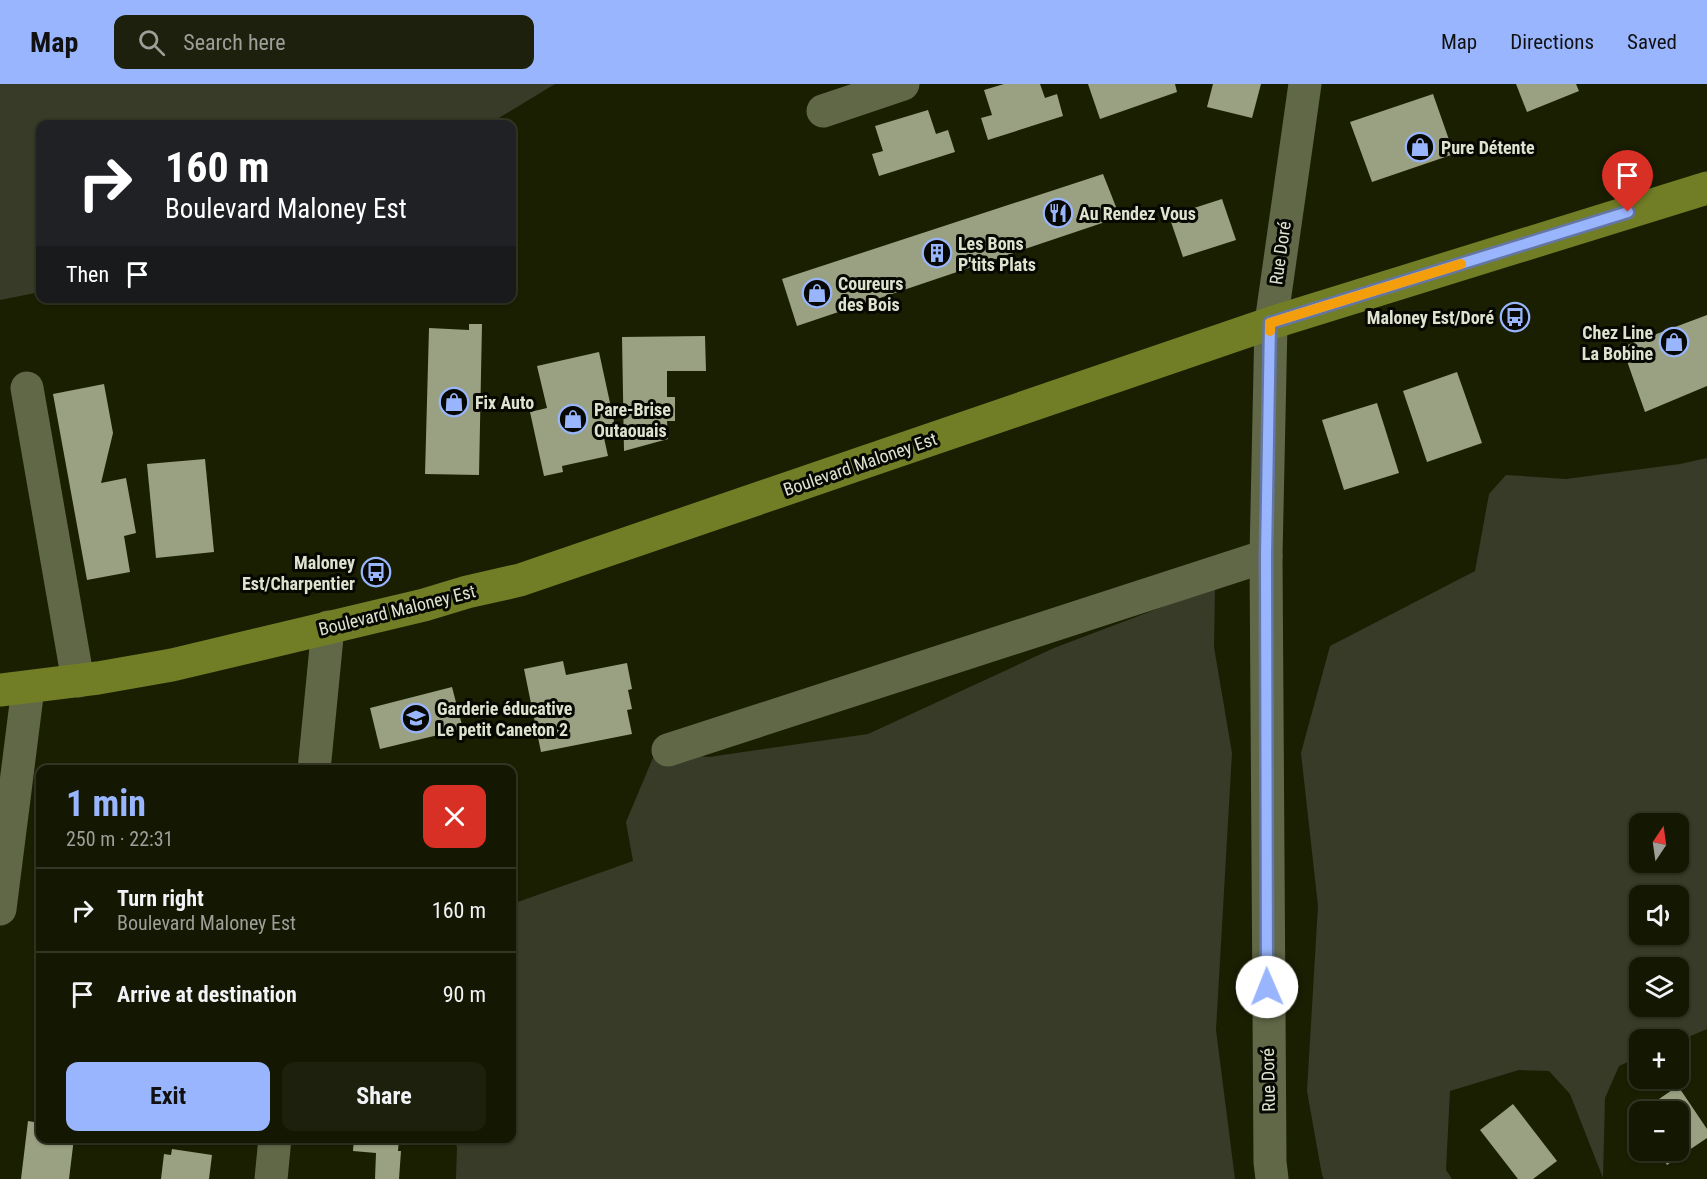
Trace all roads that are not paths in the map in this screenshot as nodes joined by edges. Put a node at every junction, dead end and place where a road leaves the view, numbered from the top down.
1 (903, 84) edge
2 (1305, 84) edge
3 (823, 111) dead end
4 (1707, 188) edge
5 (1270, 323) junction
6 (27, 388) dead end
7 (1266, 556) junction
8 (328, 627) junction
9 (78, 681) junction
10 (14, 689) edge
11 (668, 750) dead end
12 (314, 765) edge
13 (0, 909) edge
14 (275, 1143) edge
15 (271, 1179) edge
16 (1272, 1179) edge

1 - 3 street
2 - 5 street, Rue Doré
4 - 5 main road, Boulevard Maloney Est
5 - 7 street, Rue Doré
5 - 8 main road, Boulevard Maloney Est
6 - 9 street
7 - 11 street
7 - 16 street, Rue Doré
8 - 9 main road, Boulevard Maloney Est
8 - 12 street
9 - 10 main road, Boulevard Maloney Est
10 - 13 street
14 - 15 street

